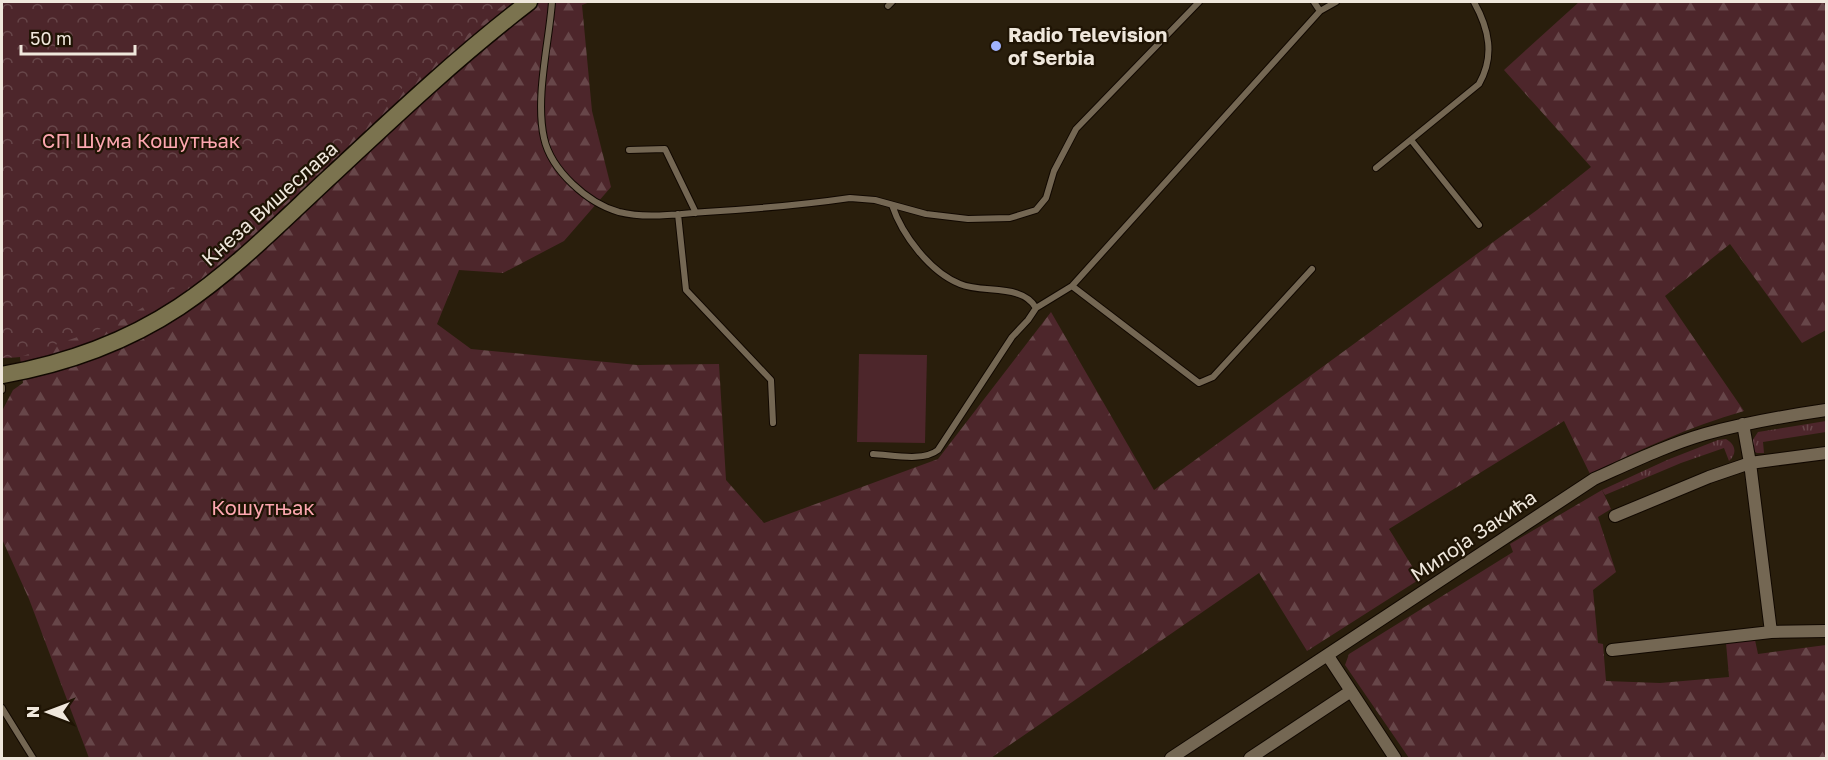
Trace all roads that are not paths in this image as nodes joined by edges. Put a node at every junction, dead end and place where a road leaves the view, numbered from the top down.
1 (529, 2) edge
2 (552, 2) edge
3 (1199, 2) edge
4 (1314, 2) edge
5 (1336, 2) edge
6 (1474, 2) edge
7 (1320, 11) junction
8 (1411, 140) junction
9 (629, 150) dead end
10 (1376, 168) dead end
11 (892, 205) junction
12 (696, 213) junction
13 (678, 214) junction
14 (1479, 225) dead end
15 (1312, 269) dead end
16 (1071, 286) junction
17 (1036, 308) junction
18 (2, 375) edge
19 (1827, 410) edge
20 (774, 423) dead end
21 (1743, 424) junction
22 (1827, 453) edge
23 (873, 454) dead end
24 (1750, 463) junction
25 (1615, 516) dead end
26 (1827, 631) edge
27 (1771, 632) junction
28 (1612, 650) dead end
29 (1328, 656) junction
30 (1351, 691) junction
31 (2, 708) edge
32 (33, 759) edge
33 (1171, 759) edge
34 (1250, 759) edge
35 (1395, 759) edge

1 - 18 main road, Кнеза Вишеслава
2 - 13 lane
3 - 11 lane
4 - 7 lane
5 - 7 lane
6 - 8 lane
7 - 16 lane
8 - 10 lane
8 - 14 lane
9 - 12 lane
11 - 12 lane
11 - 17 lane
12 - 13 lane
13 - 20 lane
15 - 16 lane
16 - 17 lane
17 - 23 lane
19 - 21 street, Милоја Закића
21 - 24 street
21 - 29 street, Милоја Закића
22 - 24 street
24 - 25 street
24 - 27 street
26 - 27 street
27 - 28 street
29 - 30 street
29 - 33 street, Милоја Закића
30 - 34 street
30 - 35 street
31 - 32 lane

